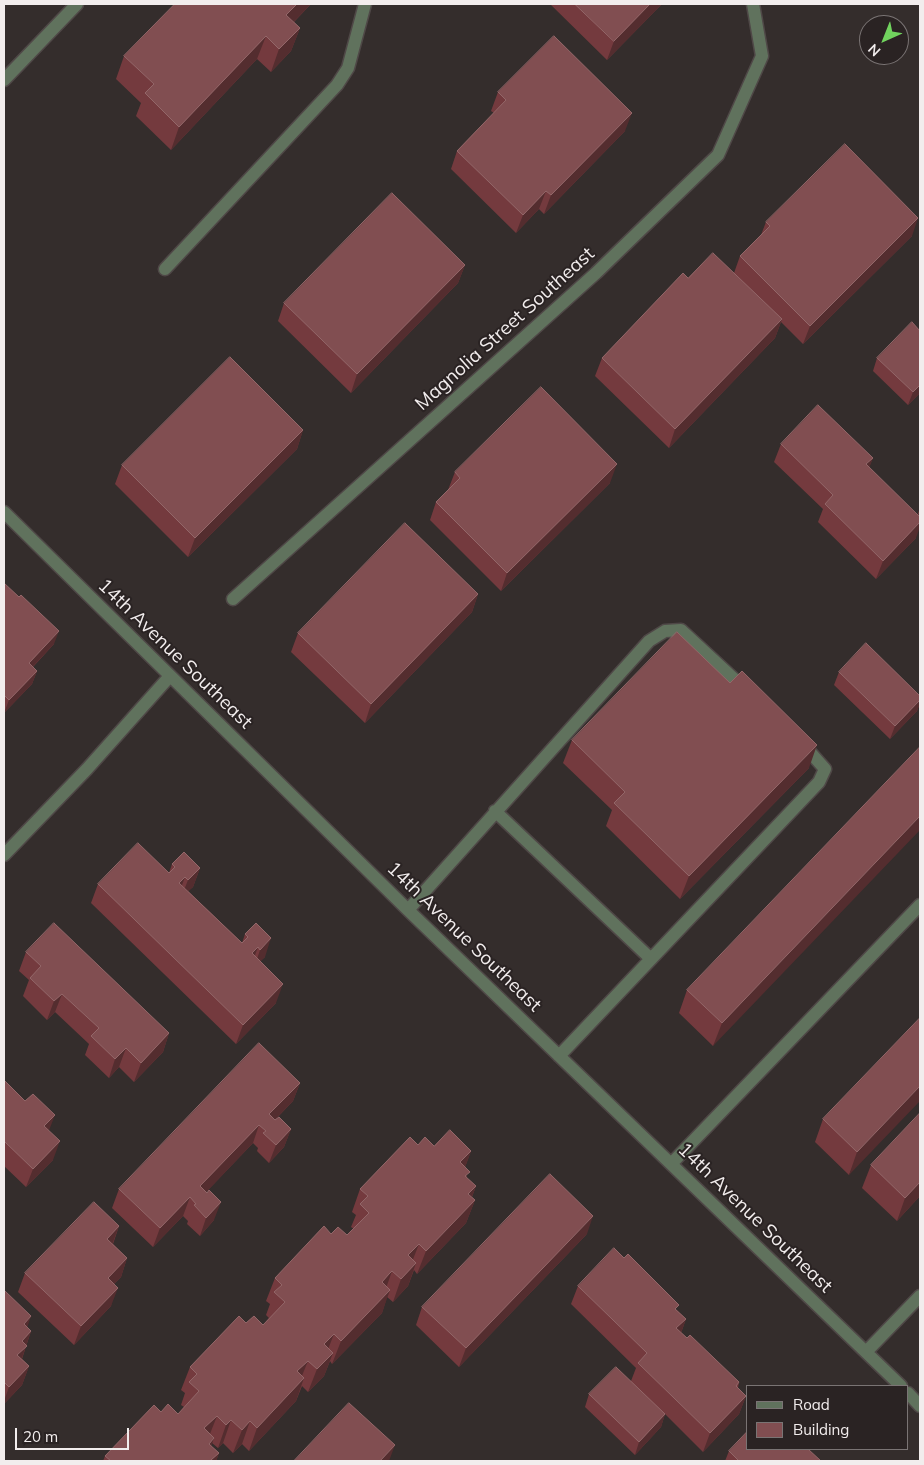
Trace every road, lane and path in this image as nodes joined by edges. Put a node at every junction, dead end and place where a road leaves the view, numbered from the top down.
1 (77, 4) edge
2 (365, 4) edge
3 (753, 4) edge
4 (4, 80) edge
5 (164, 269) dead end
6 (4, 512) edge
7 (233, 599) dead end
8 (170, 676) junction
9 (760, 703) edge
10 (788, 730) edge
11 (495, 811) junction
12 (4, 855) edge
13 (920, 905) edge
14 (408, 910) junction
15 (650, 958) junction
16 (559, 1056) junction
17 (672, 1163) junction
18 (920, 1296) edge
19 (866, 1352) junction
20 (899, 1385) edge
21 (909, 1394) edge
22 (920, 1406) edge

1 - 4 street
2 - 5 street
3 - 7 street, Magnolia Street Southeast
6 - 8 street, 14th Avenue Southeast
8 - 12 street
8 - 14 street, 14th Avenue Southeast
9 - 11 street
10 - 15 street
11 - 14 street
11 - 15 street
13 - 17 street
14 - 16 street, 14th Avenue Southeast
15 - 16 street
16 - 17 street, 14th Avenue Southeast
17 - 19 street, 14th Avenue Southeast
18 - 19 street
19 - 20 street, 14th Avenue Southeast
21 - 22 street

